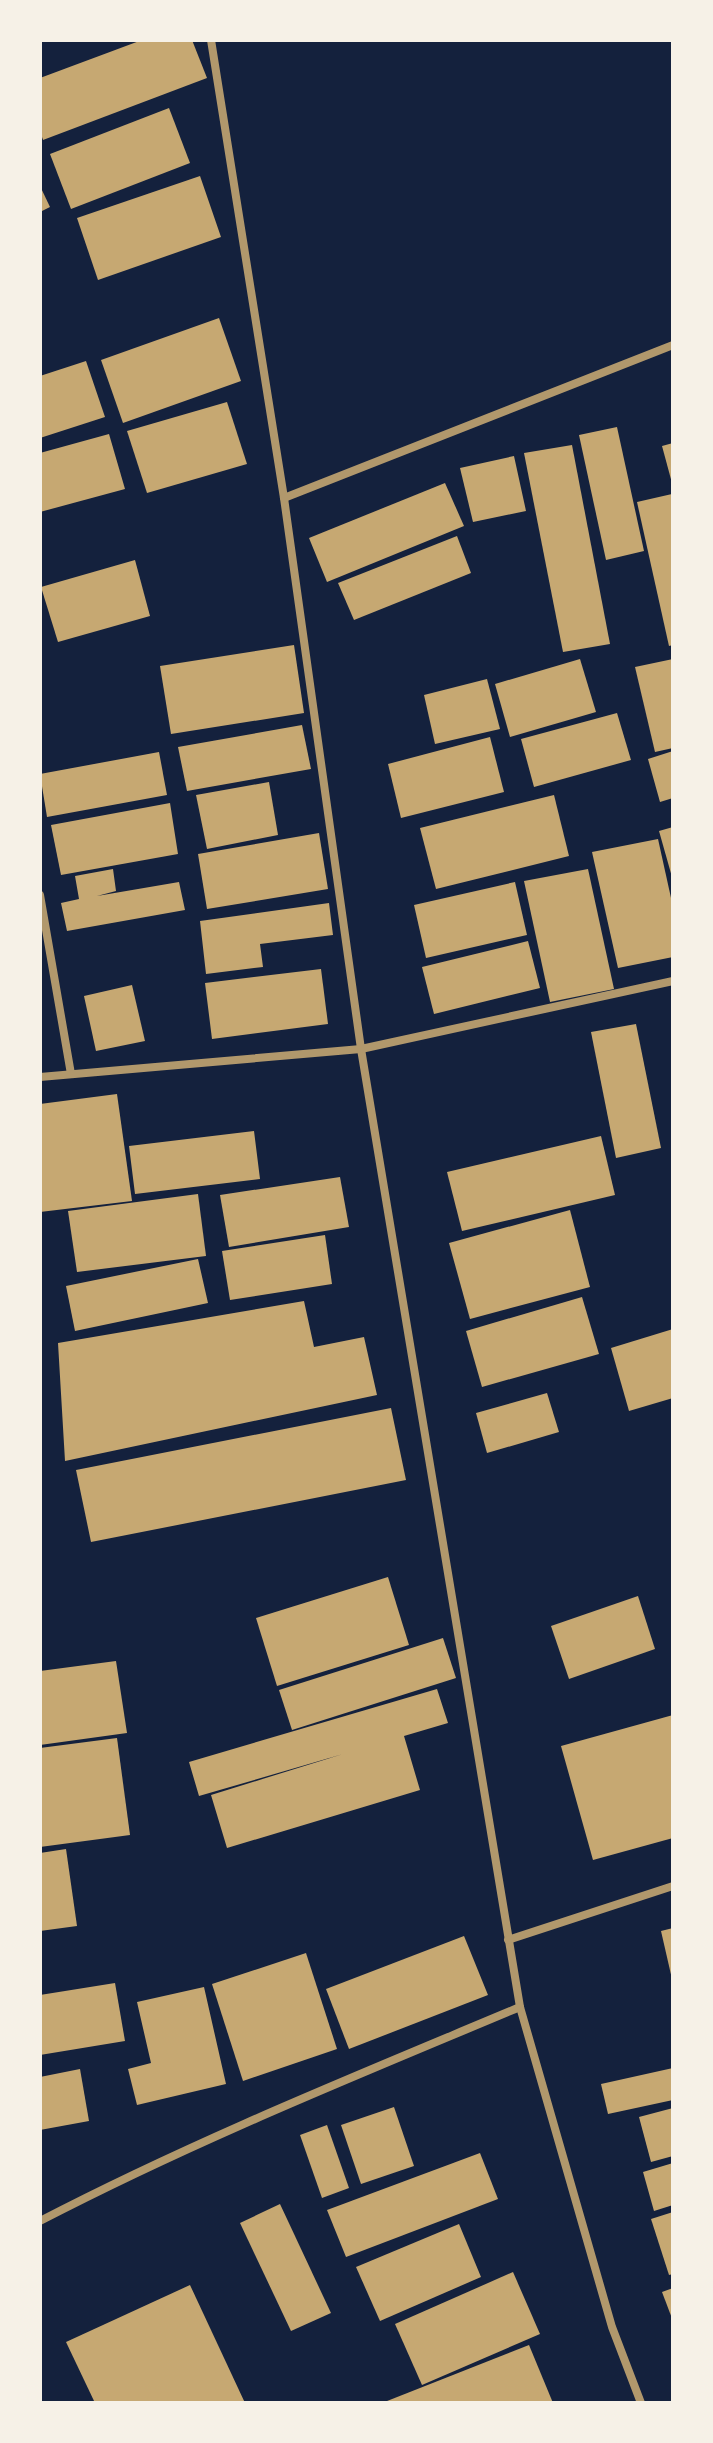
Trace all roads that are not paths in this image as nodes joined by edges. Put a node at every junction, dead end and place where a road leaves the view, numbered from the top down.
1 (211, 40) edge
2 (673, 345) edge
3 (284, 498) junction
4 (40, 895) edge
5 (673, 981) edge
6 (361, 1049) junction
7 (71, 1074) junction
8 (40, 1077) edge
9 (673, 1886) edge
10 (508, 1940) junction
11 (520, 2007) junction
12 (40, 2221) edge
13 (641, 2403) edge

1 - 3 street
2 - 3 street
3 - 6 street
4 - 7 street
5 - 6 street
6 - 7 street
6 - 10 street
7 - 8 street
9 - 10 street
10 - 11 street
11 - 12 street
11 - 13 street

